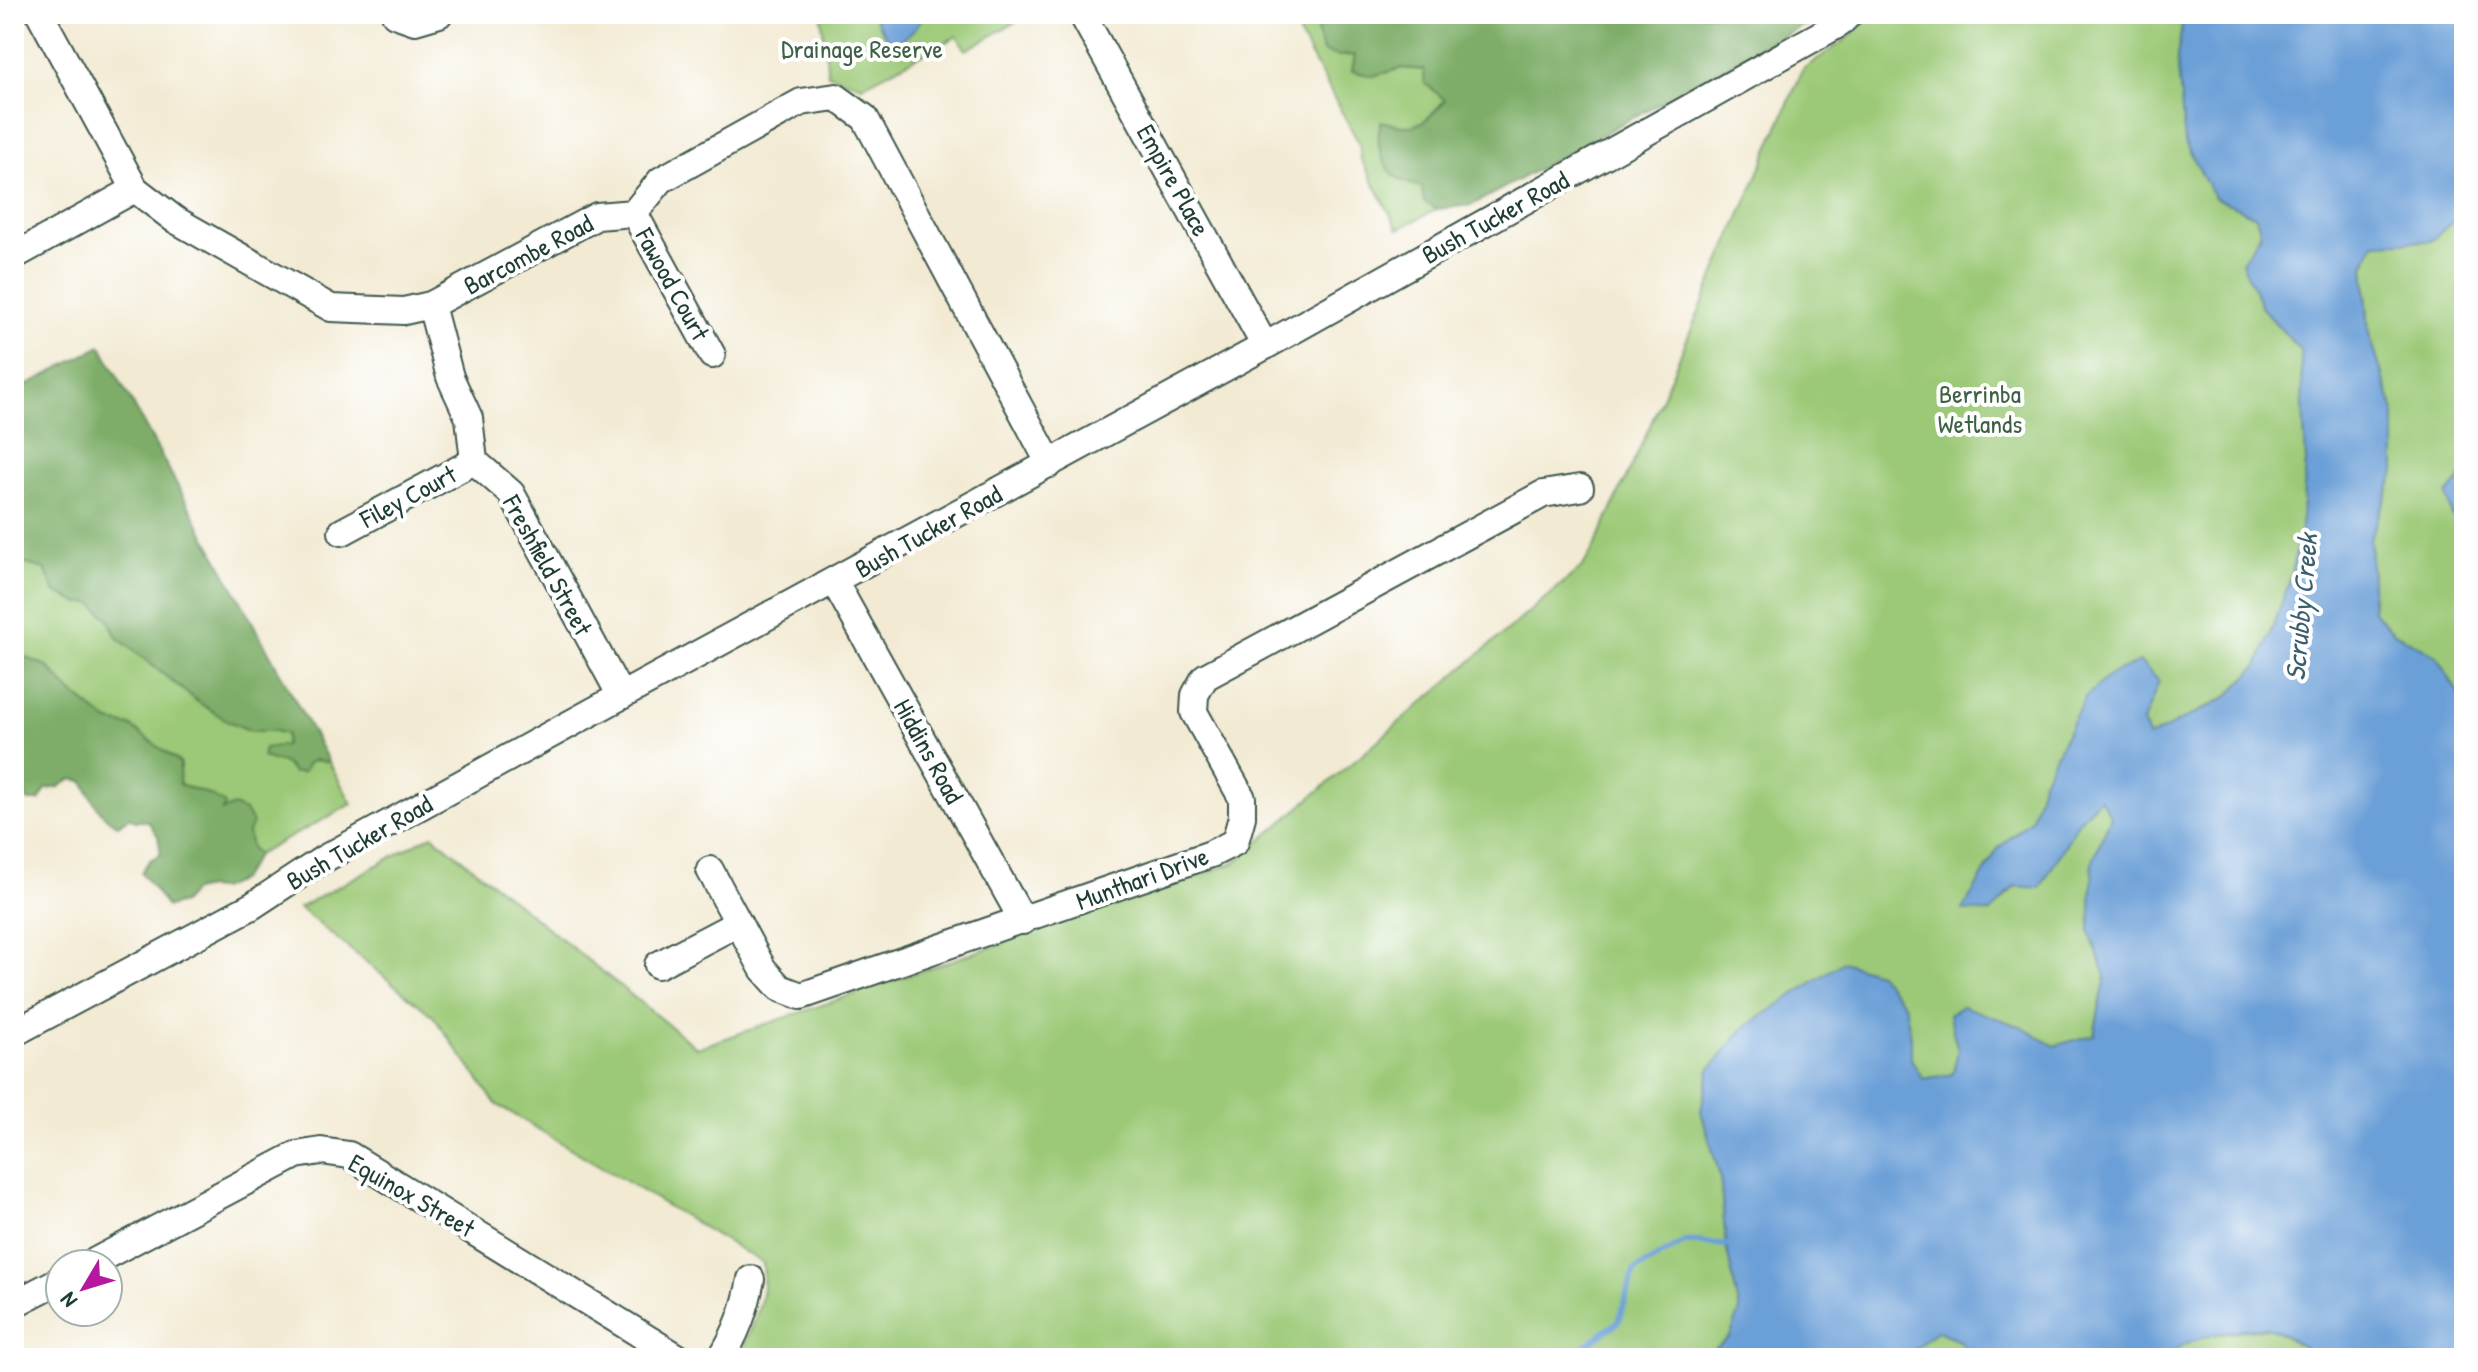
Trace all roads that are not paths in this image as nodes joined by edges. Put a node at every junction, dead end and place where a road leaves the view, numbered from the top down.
1 (40, 14) edge
2 (395, 14) edge
3 (439, 14) edge
4 (1082, 14) edge
5 (1844, 19) edge
6 (135, 189) junction
7 (634, 213) junction
8 (14, 256) edge
9 (431, 305) junction
10 (1265, 346) junction
11 (712, 355) dead end
12 (474, 461) junction
13 (1050, 464) junction
14 (1580, 488) dead end
15 (342, 532) dead end
16 (834, 581) junction
17 (621, 696) junction
18 (710, 870) dead end
19 (1023, 921) junction
20 (738, 923) junction
21 (658, 965) dead end
22 (14, 1033) edge
23 (120, 1248) edge
24 (751, 1279) dead end
25 (44, 1288) edge
26 (14, 1304) edge
27 (679, 1358) edge
28 (721, 1358) edge

1 - 6 street, Barcombe Road
2 - 3 street
4 - 10 street, Empire Place
5 - 10 street, Bush Tucker Road
6 - 8 street
6 - 9 street, Barcombe Road
7 - 9 street, Barcombe Road
7 - 11 street, Fawood Court
7 - 13 street
9 - 12 street
10 - 13 street, Bush Tucker Road
12 - 15 street, Filey Court
12 - 17 street, Freshfield Street
13 - 16 street, Bush Tucker Road
14 - 19 street, Munthari Drive
16 - 17 street, Bush Tucker Road
16 - 19 street, Hiddins Road
17 - 22 street, Bush Tucker Road
18 - 20 street, Munthari Drive
19 - 20 street, Munthari Drive
20 - 21 street
23 - 27 street, Equinox Street
24 - 28 street
25 - 26 street

